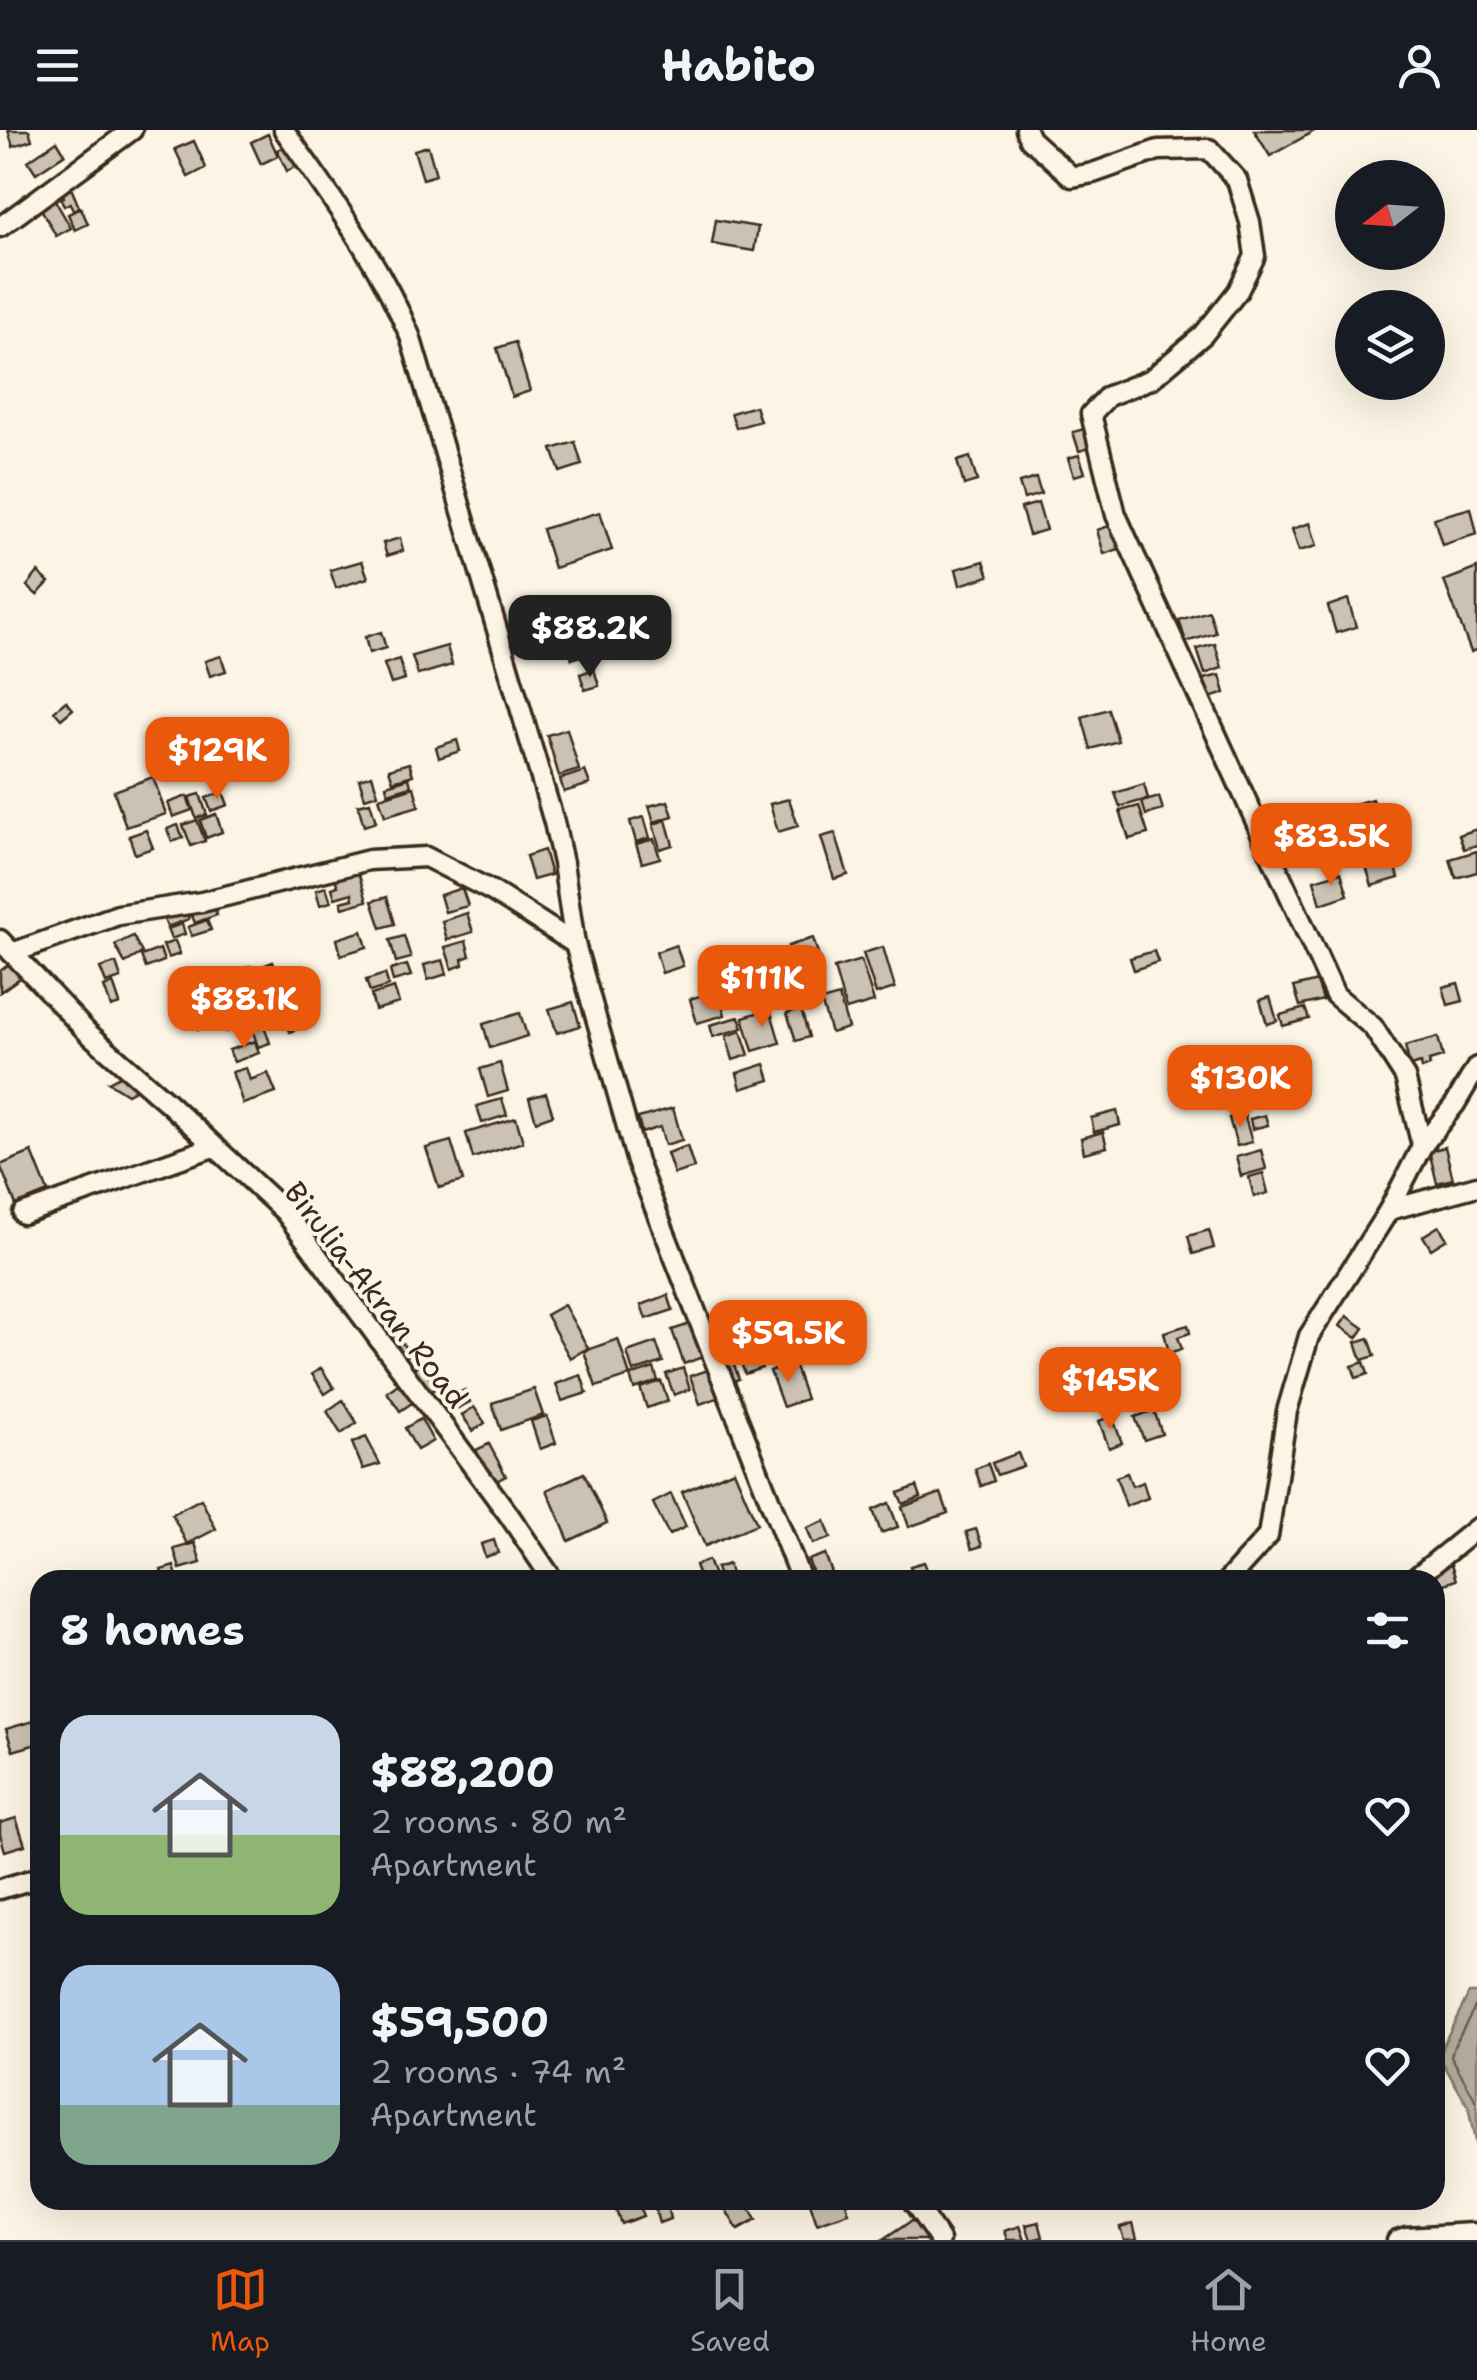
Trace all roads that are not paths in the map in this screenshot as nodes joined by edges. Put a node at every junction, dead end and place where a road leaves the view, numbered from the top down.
1 (132, 130) edge
2 (284, 130) edge
3 (1026, 130) edge
4 (1212, 139) edge
5 (0, 227) edge
6 (574, 944) junction
7 (6, 947) edge
8 (1477, 1067) edge
9 (1422, 1146) junction
10 (213, 1147) junction
11 (1477, 1186) edge
12 (1389, 1210) junction
13 (23, 1214) dead end
14 (1477, 1528) edge
15 (547, 1570) edge
16 (798, 1570) edge
17 (1237, 1570) edge
18 (1426, 1570) edge
19 (30, 1880) edge
20 (0, 1889) edge
21 (919, 2210) edge
22 (1477, 2236) edge
23 (940, 2240) edge
24 (1398, 2240) edge

1 - 5 street
2 - 6 street
3 - 4 street
4 - 9 street
6 - 7 street
6 - 16 street
7 - 10 street, Birulia-Akran Road
8 - 9 street
9 - 12 street
10 - 13 street
10 - 15 street, Birulia-Akran Road
11 - 12 street
12 - 17 street
14 - 18 street
19 - 20 street
21 - 23 street
22 - 24 street

